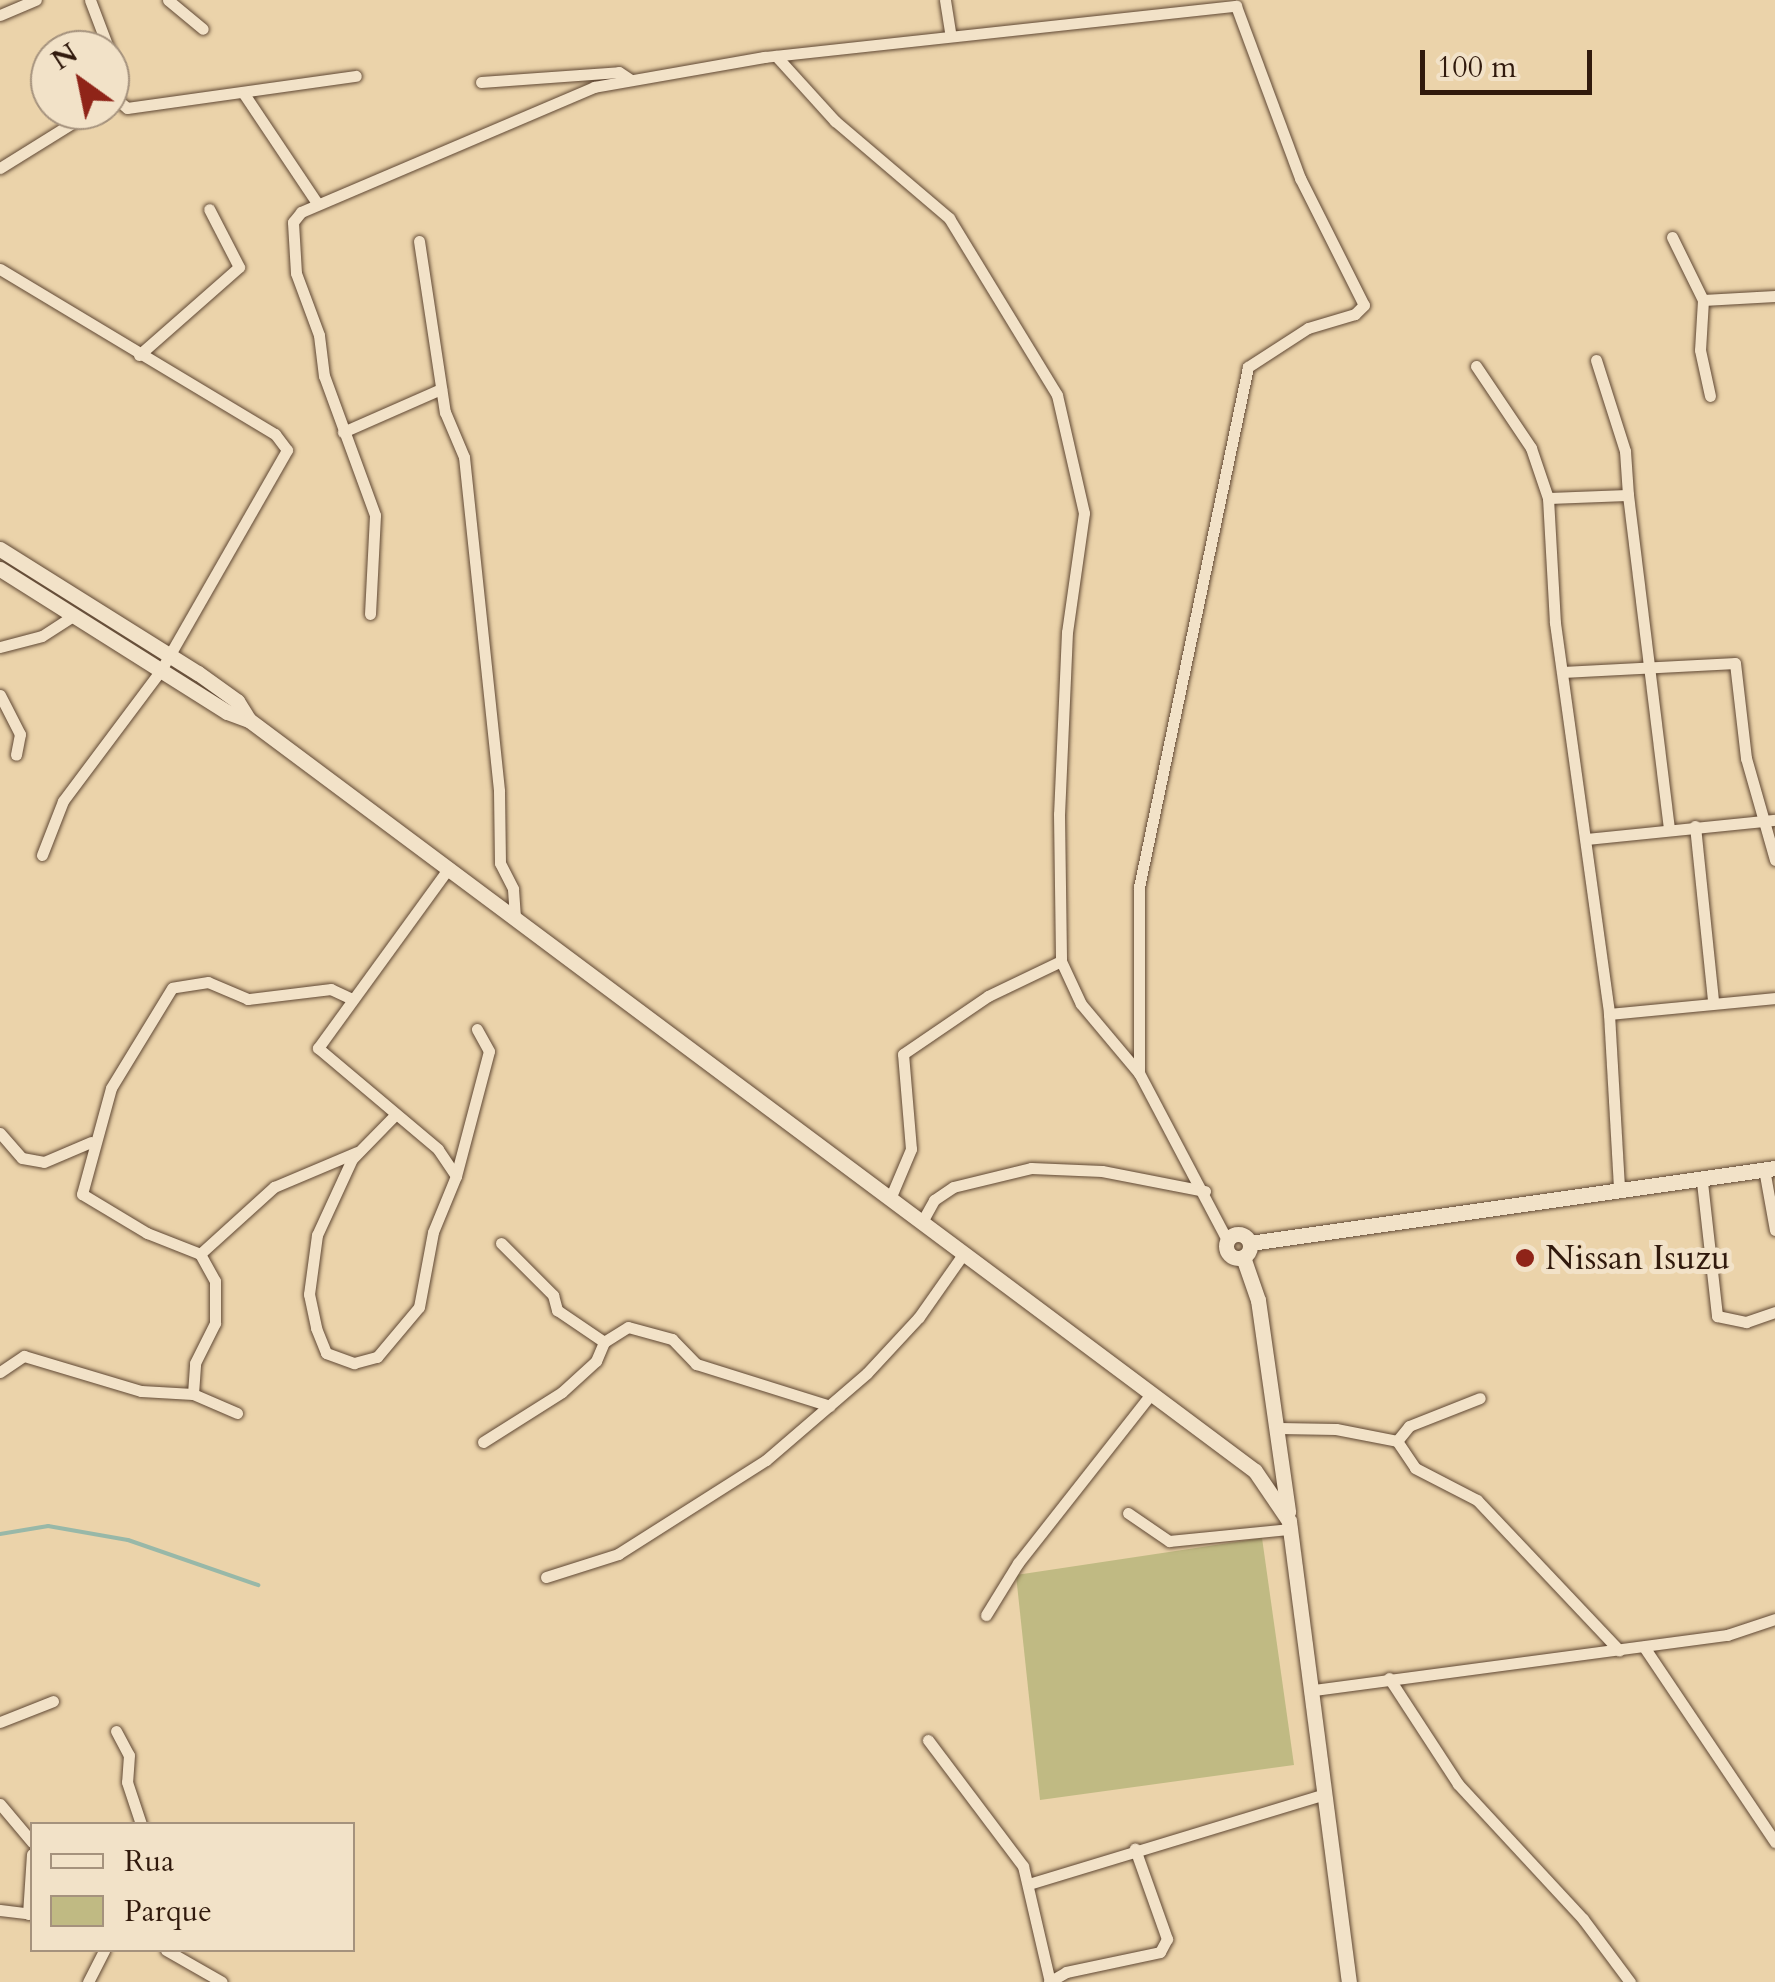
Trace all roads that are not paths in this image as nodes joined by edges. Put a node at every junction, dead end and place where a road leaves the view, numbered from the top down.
1 (36, 0) edge
2 (90, 0) edge
3 (168, 0) edge
4 (945, 0) edge
5 (0, 15) edge
6 (202, 29) dead end
7 (101, 30) edge
8 (950, 36) junction
9 (776, 56) junction
10 (356, 76) dead end
11 (631, 80) junction
12 (481, 82) dead end
13 (244, 94) junction
14 (130, 108) edge
15 (62, 130) edge
16 (0, 168) edge
17 (317, 203) junction
18 (209, 209) dead end
19 (1672, 237) dead end
20 (419, 241) dead end
21 (0, 269) edge
22 (1703, 300) junction
23 (1774, 300) edge
24 (139, 355) junction
25 (1596, 360) dead end
26 (1476, 366) dead end
27 (441, 389) junction
28 (1710, 396) dead end
29 (344, 432) junction
30 (1628, 495) junction
31 (1548, 498) junction
32 (0, 549) edge
33 (0, 568) edge
34 (106, 613) junction
35 (370, 614) dead end
36 (74, 615) junction
37 (96, 628) junction
38 (0, 647) edge
39 (171, 654) junction
40 (1648, 666) junction
41 (161, 670) junction
42 (1564, 672) junction
43 (0, 695) edge
44 (250, 720) junction
45 (16, 754) dead end
46 (1772, 820) edge
47 (1696, 826) junction
48 (1668, 830) junction
49 (1587, 839) junction
50 (42, 855) dead end
51 (1775, 860) edge
52 (449, 868) junction
53 (515, 917) junction
54 (1061, 961) junction
55 (1775, 998) edge
56 (352, 999) junction
57 (1713, 1000) junction
58 (1609, 1014) junction
59 (477, 1029) dead end
60 (1139, 1073) junction
61 (394, 1116) junction
62 (0, 1133) edge
63 (91, 1142) junction
64 (356, 1152) junction
65 (1770, 1169) edge
66 (456, 1176) junction
67 (1702, 1182) junction
68 (1618, 1187) junction
69 (1205, 1191) junction
70 (892, 1194) junction
71 (923, 1220) junction
72 (1775, 1230) edge
73 (1226, 1240) joint
74 (502, 1243) dead end
75 (1246, 1250) junction
76 (964, 1253) junction
77 (200, 1254) junction
78 (1775, 1312) edge
79 (604, 1342) junction
80 (0, 1372) edge
81 (1152, 1393) junction
82 (193, 1394) junction
83 (1480, 1398) dead end
84 (830, 1406) junction
85 (237, 1413) dead end
86 (1279, 1428) junction
87 (1397, 1441) junction
88 (483, 1442) dead end
89 (1128, 1513) dead end
90 (1290, 1525) junction
91 (546, 1576) dead end
92 (986, 1615) dead end
93 (1775, 1618) edge
94 (1644, 1647) junction
95 (1619, 1650) junction
96 (1390, 1678) junction
97 (1314, 1690) junction
98 (53, 1701) dead end
99 (0, 1722) edge
100 (116, 1731) dead end
101 (928, 1740) dead end
102 (1326, 1794) junction
103 (0, 1804) edge
104 (139, 1822) edge
105 (30, 1840) edge
106 (1775, 1842) edge
107 (1135, 1849) junction
108 (1029, 1884) junction
109 (0, 1910) edge
110 (30, 1914) edge
111 (103, 1952) edge
112 (168, 1952) edge
113 (197, 1978) edge
114 (88, 1982) edge
115 (222, 1982) edge
116 (1050, 1982) edge
117 (1349, 1982) edge
118 (1630, 1982) edge

1 - 5 street
2 - 7 street
3 - 6 street
4 - 8 street
8 - 9 street
8 - 60 street
9 - 11 street
9 - 54 street
10 - 13 street
11 - 12 street
11 - 17 street
13 - 14 street
13 - 17 street
15 - 16 street
17 - 29 street
18 - 24 street
19 - 22 street
20 - 27 street
21 - 24 street
22 - 23 street
22 - 28 street
24 - 39 street
25 - 30 street
26 - 31 street
27 - 29 street
27 - 53 street
29 - 35 street
30 - 31 street
30 - 40 street
31 - 42 street
32 - 34 street
33 - 36 street
34 - 37 street
34 - 39 street
36 - 37 street
36 - 38 street
37 - 41 street
39 - 41 street
39 - 44 street
40 - 42 street
40 - 46 street
40 - 48 street
41 - 44 street
41 - 50 street
42 - 49 street
43 - 45 street
44 - 52 street
46 - 47 street
46 - 51 street
47 - 48 street
47 - 57 street
48 - 49 street
49 - 58 street
52 - 53 street
52 - 56 street
53 - 70 street
54 - 60 street
54 - 70 street
55 - 57 street
56 - 61 street
56 - 63 street
57 - 58 street
58 - 68 street
59 - 66 street
60 - 69 street
61 - 64 street
61 - 66 street
62 - 63 street
63 - 77 street
64 - 66 street
64 - 77 street
65 - 67 street
65 - 72 street
67 - 68 street
67 - 78 street
68 - 75 street
69 - 71 street
69 - 73 street
70 - 71 street
71 - 76 street
73 - 75 street
74 - 79 street
75 - 86 street
76 - 81 street
76 - 84 street
77 - 82 street
79 - 84 street
79 - 88 street
80 - 82 street
81 - 90 street
81 - 92 street
82 - 85 street
83 - 87 street
84 - 91 street
86 - 87 street
86 - 90 street
87 - 95 street
89 - 90 street
90 - 97 street
93 - 94 street
94 - 95 street
94 - 106 street
95 - 96 street
96 - 97 street
96 - 118 street
97 - 102 street
98 - 99 street
100 - 104 street
101 - 108 street
102 - 107 street
102 - 117 street
103 - 105 street
107 - 108 street
107 - 116 street
108 - 116 street
109 - 110 street
111 - 114 street
112 - 113 street
113 - 115 street

